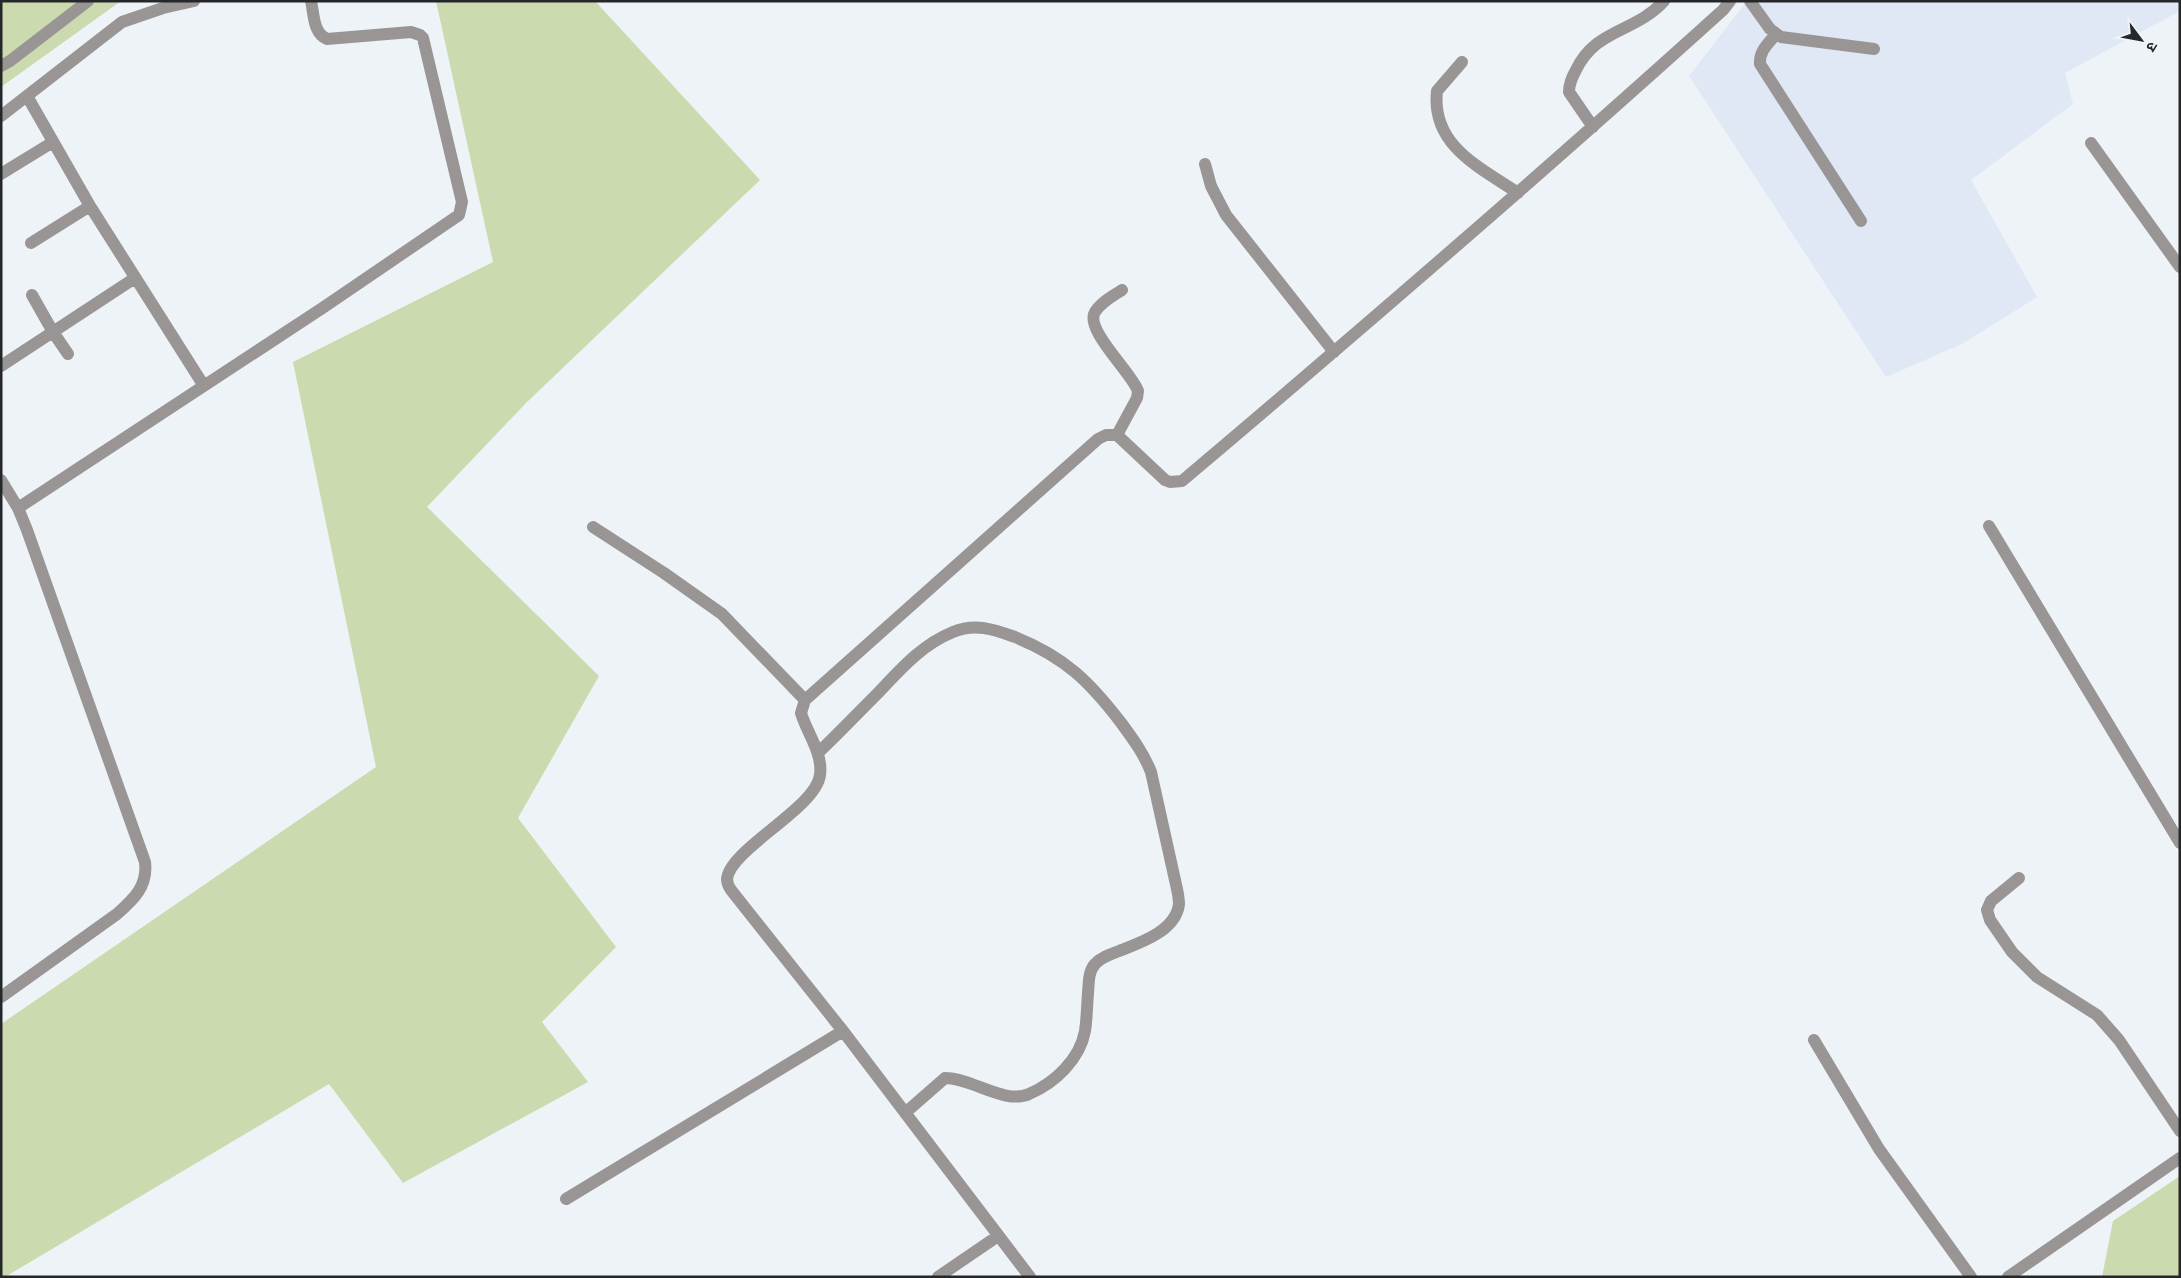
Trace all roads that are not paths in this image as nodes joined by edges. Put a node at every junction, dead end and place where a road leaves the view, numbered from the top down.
1 (88, 1) edge
2 (194, 1) edge
3 (311, 1) edge
4 (1664, 1) edge
5 (1730, 1) edge
6 (1750, 1) edge
7 (1776, 34) junction
8 (1874, 48) dead end
9 (1462, 62) dead end
10 (1, 66) edge
11 (27, 96) junction
12 (1, 116) edge
13 (1593, 127) junction
14 (53, 142) junction
15 (2091, 143) dead end
16 (1205, 164) dead end
17 (1, 174) edge
18 (1518, 193) junction
19 (90, 206) junction
20 (1861, 221) dead end
21 (31, 243) dead end
22 (2180, 267) edge
23 (135, 278) junction
24 (1122, 290) dead end
25 (32, 294) dead end
26 (53, 332) junction
27 (1334, 352) junction
28 (68, 354) dead end
29 (1, 366) edge
30 (204, 386) junction
31 (1117, 435) junction
32 (1, 480) edge
33 (18, 508) junction
34 (1989, 526) dead end
35 (593, 527) dead end
36 (805, 700) junction
37 (818, 753) junction
38 (2180, 843) edge
39 (2019, 878) dead end
40 (1, 997) edge
41 (843, 1031) junction
42 (1814, 1040) dead end
43 (905, 1113) junction
44 (2180, 1131) edge
45 (2180, 1158) edge
46 (566, 1199) dead end
47 (998, 1236) junction
48 (938, 1277) edge
49 (1030, 1277) edge
50 (1971, 1277) edge
51 (2008, 1277) edge

1 - 10 street
2 - 11 street
3 - 30 street
4 - 13 street
5 - 13 street
6 - 7 street
7 - 8 street
7 - 20 street
9 - 18 street
11 - 12 street
11 - 14 street
13 - 18 street
14 - 17 street
14 - 19 street
15 - 22 street
16 - 27 street
18 - 27 street
19 - 21 street
19 - 23 street
23 - 26 street
23 - 30 street
24 - 31 street
25 - 26 street
26 - 28 street
26 - 29 street
27 - 31 street
30 - 33 street
31 - 36 street
32 - 33 street
33 - 40 street
34 - 38 street
35 - 36 street
36 - 37 street
37 - 41 street
37 - 43 street
39 - 44 street
41 - 43 street
41 - 46 street
42 - 50 street
43 - 47 street
45 - 51 street
47 - 48 street
47 - 49 street

